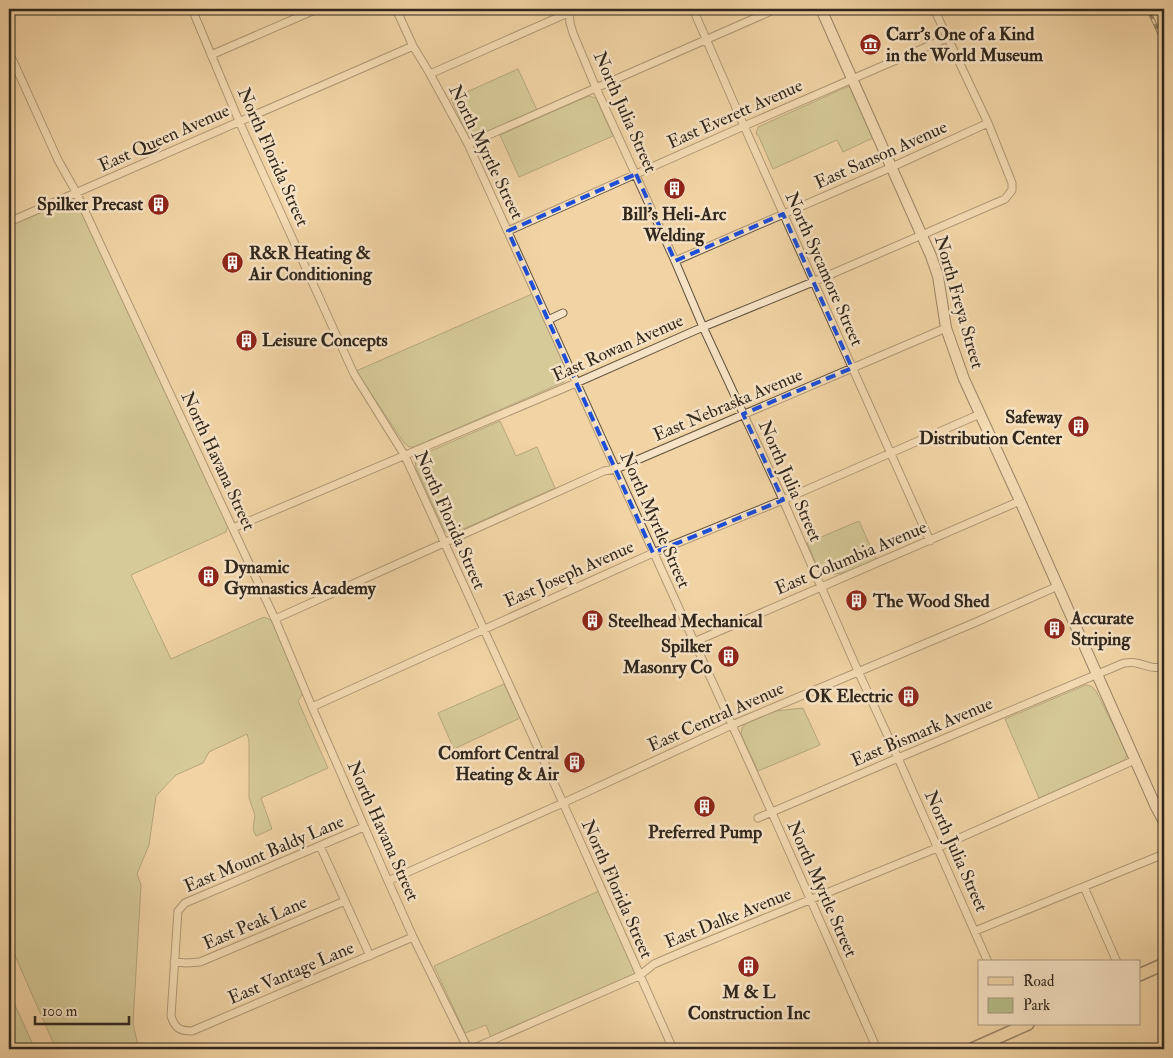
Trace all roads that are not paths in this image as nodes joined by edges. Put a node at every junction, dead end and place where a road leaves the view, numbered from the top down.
1 (192, 9) edge
2 (317, 9) edge
3 (396, 9) edge
4 (577, 9) edge
5 (693, 9) edge
6 (776, 9) edge
7 (821, 9) edge
8 (934, 9) edge
9 (569, 10) edge
10 (947, 38) junction
11 (706, 39) junction
12 (413, 46) junction
13 (9, 52) edge
14 (211, 55) junction
15 (430, 74) junction
16 (852, 79) junction
17 (596, 88) junction
18 (239, 121) junction
19 (988, 124) junction
20 (744, 126) junction
21 (468, 144) junction
22 (892, 167) junction
23 (636, 174) junction
24 (76, 192) junction
25 (783, 214) junction
26 (9, 222) edge
27 (508, 231) junction
28 (922, 234) junction
29 (675, 261) junction
30 (813, 282) junction
31 (563, 312) dead end
32 (548, 320) junction
33 (702, 327) junction
34 (946, 328) junction
35 (852, 368) junction
36 (576, 383) junction
37 (743, 414) junction
38 (980, 414) junction
39 (890, 453) junction
40 (405, 456) junction
41 (616, 469) junction
42 (783, 500) junction
43 (1020, 501) junction
44 (233, 528) junction
45 (930, 541) junction
46 (444, 543) junction
47 (653, 553) junction
48 (1058, 586) junction
49 (821, 587) junction
50 (275, 619) junction
51 (483, 630) junction
52 (694, 642) junction
53 (1164, 666) edge
54 (858, 671) junction
55 (1098, 674) junction
56 (312, 707) junction
57 (732, 725) junction
58 (898, 758) junction
59 (1135, 760) junction
60 (563, 803) junction
61 (772, 813) junction
62 (758, 818) dead end
63 (1164, 822) edge
64 (364, 827) junction
65 (320, 846) junction
66 (937, 848) junction
67 (1164, 854) edge
68 (388, 881) junction
69 (1084, 887) junction
70 (810, 900) junction
71 (345, 901) junction
72 (975, 931) junction
73 (414, 937) junction
74 (370, 956) junction
75 (987, 960) edge
76 (1116, 960) edge
77 (174, 962) junction
78 (1164, 964) edge
79 (1140, 975) edge
80 (639, 976) junction
81 (1016, 1027) edge
82 (468, 1049) edge
83 (472, 1049) edge
84 (673, 1049) edge
85 (877, 1049) edge
86 (972, 1049) edge

1 - 14 street, North Florida Street
2 - 14 street
3 - 12 street, North Myrtle Street
4 - 9 street
5 - 11 street, North Sycamore Street
6 - 11 street
7 - 16 street, North Freya Street
8 - 10 street
9 - 15 street
9 - 17 street, North Julia Street
10 - 16 street, East Everett Avenue
10 - 19 street
11 - 17 street
11 - 20 street, North Sycamore Street
12 - 15 street, North Myrtle Street
12 - 18 street, East Queen Avenue
13 - 24 street, North Havana Street
14 - 18 street, North Florida Street
15 - 21 street, North Myrtle Street
16 - 20 street, East Everett Avenue
16 - 22 street, North Freya Street
17 - 21 street
17 - 23 street, North Julia Street
18 - 24 street, East Queen Avenue
18 - 40 street, North Florida Street
19 - 22 street, East Sanson Avenue
19 - 28 street, East Rowan Avenue
20 - 23 street, East Everett Avenue
20 - 25 street, North Sycamore Street
21 - 27 street, North Myrtle Street
22 - 25 street, East Sanson Avenue
22 - 28 street, North Freya Street
23 - 27 street, East Everett Avenue
23 - 29 street, North Julia Street
24 - 26 street, East Queen Avenue
24 - 44 street, North Havana Street
25 - 29 street, East Sanson Avenue
25 - 30 street, North Sycamore Street
27 - 32 street, North Myrtle Street
28 - 30 street, East Rowan Avenue
28 - 34 street, North Freya Street
29 - 33 street, North Julia Street
30 - 33 street, East Rowan Avenue
30 - 35 street, North Sycamore Street
31 - 32 street
32 - 36 street, North Myrtle Street
33 - 36 street, East Rowan Avenue
33 - 37 street, North Julia Street
34 - 35 street, East Nebraska Avenue
34 - 38 street, North Freya Street
35 - 37 street, East Nebraska Avenue
35 - 39 street, North Sycamore Street
36 - 40 street, East Rowan Avenue
36 - 41 street, North Myrtle Street
37 - 41 street, East Nebraska Avenue
37 - 42 street, North Julia Street
38 - 39 street, East Joseph Avenue
38 - 43 street, North Freya Street
39 - 42 street, East Joseph Avenue
39 - 45 street, North Sycamore Street
40 - 44 street, East Rowan Avenue
40 - 46 street, North Florida Street
41 - 46 street, East Nebraska Avenue
41 - 47 street, North Myrtle Street
42 - 47 street, East Joseph Avenue
42 - 49 street, North Julia Street
43 - 45 street, East Columbia Avenue
43 - 48 street, North Freya Street
44 - 50 street, North Havana Street
45 - 49 street, East Columbia Avenue
46 - 50 street, East Nebraska Avenue
46 - 51 street, North Florida Street
47 - 51 street, East Joseph Avenue
47 - 52 street, North Myrtle Street
48 - 54 street, East Central Avenue
48 - 55 street, North Freya Street
49 - 52 street, East Columbia Avenue
49 - 54 street, North Julia Street
50 - 56 street, North Havana Street
51 - 56 street, East Joseph Avenue
51 - 60 street, North Florida Street
52 - 57 street, North Myrtle Street
53 - 55 street, East Bismark Avenue
54 - 57 street, East Central Avenue
54 - 58 street, North Julia Street
55 - 58 street, East Bismark Avenue
55 - 59 street, North Freya Street
56 - 64 street, North Havana Street
57 - 60 street, East Central Avenue
57 - 61 street, North Myrtle Street
58 - 61 street, East Bismark Avenue
58 - 66 street, North Julia Street
59 - 63 street, North Freya Street
59 - 66 street, East Dalke Avenue
60 - 68 street, East Central Avenue
60 - 80 street, North Florida Street
61 - 62 street, East Bismark Avenue
61 - 70 street, North Myrtle Street
64 - 65 street, East Mount Baldy Lane
64 - 68 street, North Havana Street
65 - 71 street
65 - 77 street, East Mount Baldy Lane
66 - 70 street, East Dalke Avenue
66 - 72 street, North Julia Street
67 - 69 street
68 - 73 street, North Havana Street
69 - 72 street
69 - 76 street
70 - 80 street, East Dalke Avenue
70 - 85 street, North Myrtle Street
71 - 74 street
71 - 77 street, East Peak Lane
72 - 75 street, North Julia Street
73 - 74 street, East Vantage Lane
73 - 82 street, North Havana Street
74 - 77 street, East Vantage Lane
78 - 79 main road
80 - 83 street, East Dalke Avenue
80 - 84 street, North Florida Street
81 - 86 main road

